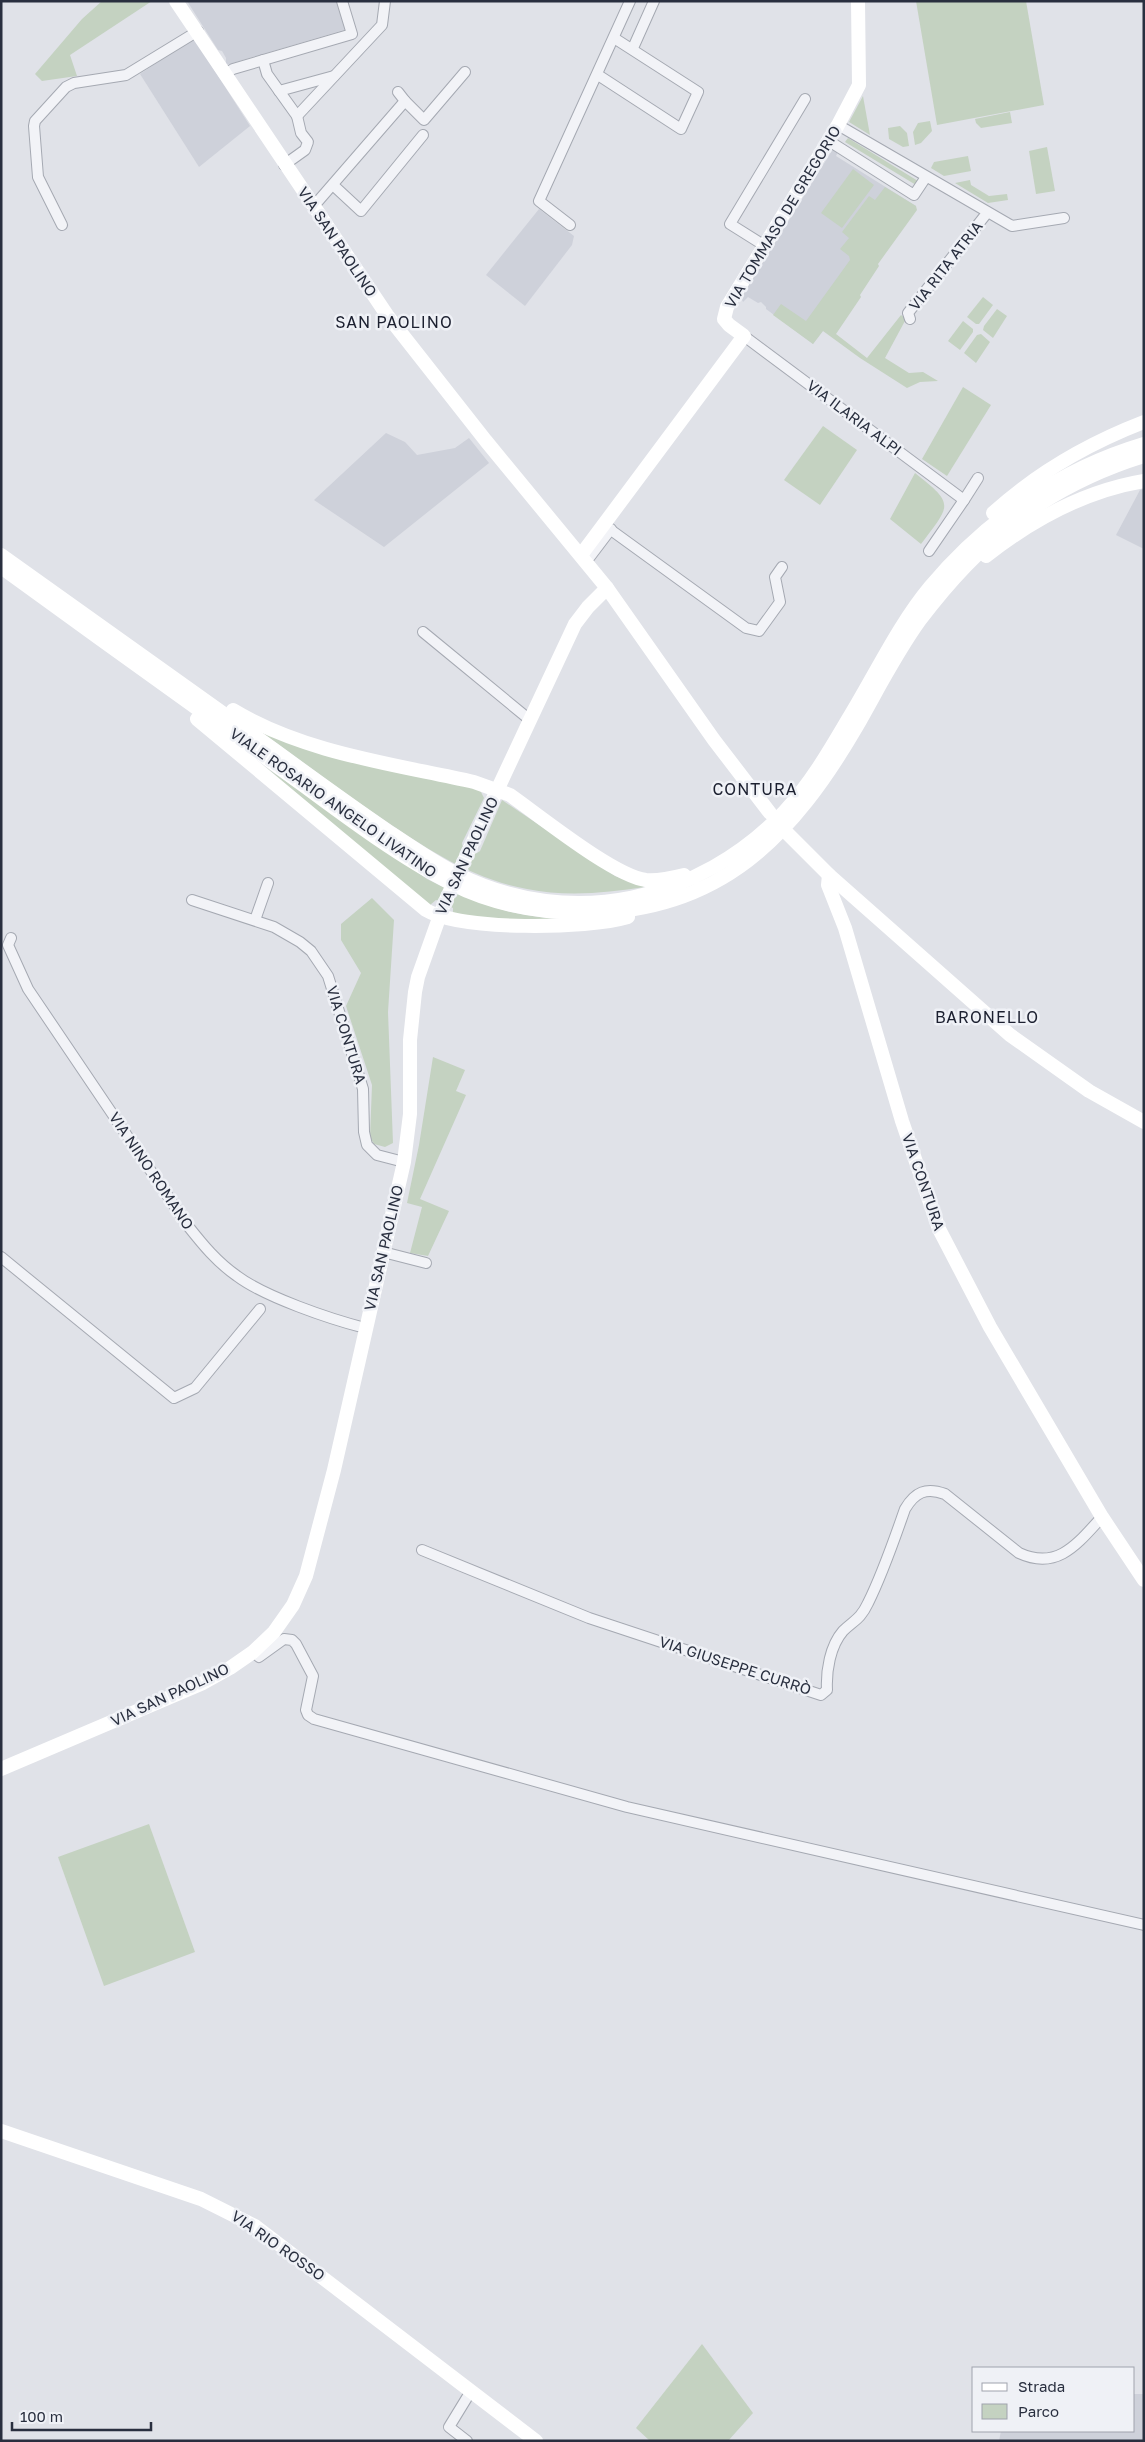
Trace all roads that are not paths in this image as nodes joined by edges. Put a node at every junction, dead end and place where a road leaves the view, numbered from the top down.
1 (176, 1) edge
2 (342, 1) edge
3 (385, 1) edge
4 (630, 1) edge
5 (654, 1) edge
6 (858, 1) edge
7 (198, 31) junction
8 (614, 38) junction
9 (633, 48) junction
10 (263, 60) junction
11 (465, 72) dead end
12 (225, 74) junction
13 (598, 75) junction
14 (335, 76) junction
15 (279, 91) junction
16 (805, 99) dead end
17 (297, 116) junction
18 (838, 125) junction
19 (423, 135) dead end
20 (829, 141) junction
21 (284, 165) junction
22 (926, 177) junction
23 (333, 186) junction
24 (313, 207) junction
25 (987, 213) junction
26 (1064, 218) dead end
27 (62, 225) dead end
28 (570, 225) dead end
29 (765, 246) junction
30 (910, 318) dead end
31 (744, 336) junction
32 (1144, 422) edge
33 (1144, 444) edge
34 (1144, 456) edge
35 (978, 478) dead end
36 (1144, 481) edge
37 (964, 500) junction
38 (608, 527) junction
39 (929, 551) dead end
40 (1, 555) edge
41 (584, 558) junction
42 (782, 566) dead end
43 (1, 567) edge
44 (607, 588) junction
45 (935, 592) junction
46 (423, 632) dead end
47 (140, 660) junction
48 (530, 720) junction
49 (497, 790) junction
50 (770, 813) dead end
51 (788, 834) dead end
52 (719, 866) junction
53 (829, 875) junction
54 (268, 883) dead end
55 (192, 900) dead end
56 (665, 904) junction
57 (441, 911) junction
58 (254, 920) junction
59 (11, 938) dead end
60 (1144, 1122) edge
61 (404, 1162) junction
62 (383, 1252) junction
63 (1, 1257) edge
64 (426, 1263) dead end
65 (260, 1309) dead end
66 (366, 1328) junction
67 (1102, 1517) junction
68 (422, 1550) dead end
69 (1144, 1580) edge
70 (253, 1652) junction
71 (1, 1768) edge
72 (1144, 1925) edge
73 (1, 2131) edge
74 (471, 2391) junction
75 (467, 2441) edge
76 (536, 2441) edge

1 - 7 street, VIA SAN PAOLINO
2 - 10 street
3 - 14 street
4 - 8 street
5 - 9 street
6 - 18 street, VIA TOMMASO DE GREGORIO
7 - 12 street, VIA SAN PAOLINO
7 - 27 street
8 - 9 street
8 - 13 street
9 - 13 street
10 - 12 street
10 - 15 street
11 - 23 street
12 - 21 street, VIA SAN PAOLINO
13 - 28 street
14 - 15 street
14 - 17 street
15 - 17 street
16 - 29 street
17 - 21 street
18 - 20 street, VIA TOMMASO DE GREGORIO
18 - 22 street
19 - 23 street
20 - 22 street
20 - 29 street, VIA TOMMASO DE GREGORIO
21 - 24 street, VIA SAN PAOLINO
22 - 25 street
23 - 24 street
24 - 41 street, VIA SAN PAOLINO
25 - 26 street
25 - 30 street, VIA RITA ATRIA
29 - 31 street, VIA TOMMASO DE GREGORIO
31 - 37 street, VIA ILARIA ALPI
31 - 38 street
32 - 45 street
33 - 45 street, VIALE ROSARIO ANGELO LIVATINO
34 - 45 street, VIALE ROSARIO ANGELO LIVATINO
35 - 37 street
36 - 45 street
37 - 39 street
38 - 41 street
38 - 42 street
40 - 47 street, VIALE ROSARIO ANGELO LIVATINO
41 - 44 street, VIA SAN PAOLINO
43 - 47 street, VIALE ROSARIO ANGELO LIVATINO
44 - 48 street, VIA SAN PAOLINO
44 - 50 street, VIA SAN PAOLINO
45 - 52 street, VIALE ROSARIO ANGELO LIVATINO
45 - 56 street, VIALE ROSARIO ANGELO LIVATINO
46 - 48 street
47 - 49 street
47 - 52 street, VIALE ROSARIO ANGELO LIVATINO
47 - 56 street, VIALE ROSARIO ANGELO LIVATINO
47 - 57 street
48 - 49 street, VIA SAN PAOLINO
49 - 52 street
49 - 57 street, VIA SAN PAOLINO, bridge
51 - 53 street
53 - 60 street
53 - 67 street, VIA CONTURA
54 - 58 street
55 - 58 street, VIA CONTURA
56 - 57 street
57 - 61 street, VIA SAN PAOLINO
58 - 61 street, VIA CONTURA
59 - 66 street, VIA NINO ROMANO
61 - 62 street, VIA SAN PAOLINO
62 - 64 street
62 - 66 street, VIA SAN PAOLINO
63 - 65 street
66 - 70 street, VIA SAN PAOLINO
67 - 68 street, VIA GIUSEPPE CURRÒ
67 - 69 street, VIA CONTURA
70 - 71 street, VIA SAN PAOLINO
70 - 72 street
73 - 74 street, VIA RIO ROSSO
74 - 75 street
74 - 76 street, VIA RIO ROSSO

